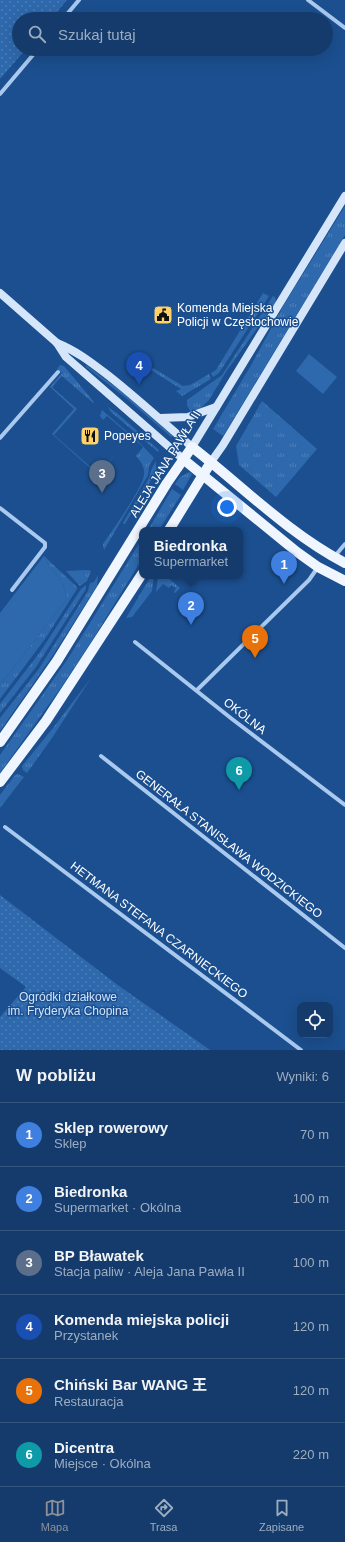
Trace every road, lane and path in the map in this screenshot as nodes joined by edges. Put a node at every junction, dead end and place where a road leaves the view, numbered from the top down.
1 (79, 0) edge
2 (308, 0) edge
3 (69, 12) edge
4 (324, 12) edge
5 (333, 19) edge
6 (345, 28) edge
7 (32, 56) edge
8 (0, 94) edge
9 (345, 196) edge
10 (345, 243) edge
11 (0, 293) edge
12 (58, 343) junction
13 (58, 372) dead end
14 (216, 407) junction
15 (160, 418) junction
16 (0, 438) edge
17 (192, 447) junction
18 (183, 459) junction
19 (211, 462) junction
20 (203, 475) junction
21 (0, 508) edge
22 (140, 527) edge
23 (171, 527) edge
24 (139, 528) edge
25 (345, 544) edge
26 (334, 558) junction
27 (345, 563) edge
28 (318, 567) junction
29 (139, 579) edge
30 (345, 581) edge
31 (12, 590) dead end
32 (135, 642) dead end
33 (196, 690) junction
34 (0, 742) edge
35 (100, 756) dead end
36 (0, 782) edge
37 (345, 805) edge
38 (5, 827) dead end
39 (345, 948) edge
40 (301, 1050) edge

1 - 3 street
2 - 4 street
5 - 6 street
7 - 8 street
9 - 14 street, ALEJA JANA PAWŁA II
10 - 19 street
11 - 12 street
12 - 15 street
12 - 18 street
13 - 16 street
14 - 15 street
14 - 17 street, ALEJA JANA PAWŁA II
15 - 17 street
17 - 18 main road, ALEJA JANA PAWŁA II
17 - 19 main road
18 - 20 main road
18 - 22 main road, ALEJA JANA PAWŁA II
19 - 20 main road
19 - 26 main road
20 - 23 main road
20 - 28 main road
21 - 31 street
24 - 34 main road, ALEJA JANA PAWŁA II
25 - 26 street
26 - 27 main road
28 - 30 main road
28 - 33 street
29 - 36 main road
32 - 33 street, OKÓLNA
33 - 37 street, OKÓLNA
35 - 39 street, GENERAŁA STANISŁAWA WODZICKIEGO
38 - 40 street, HETMANA STEFANA CZARNIECKIEGO

